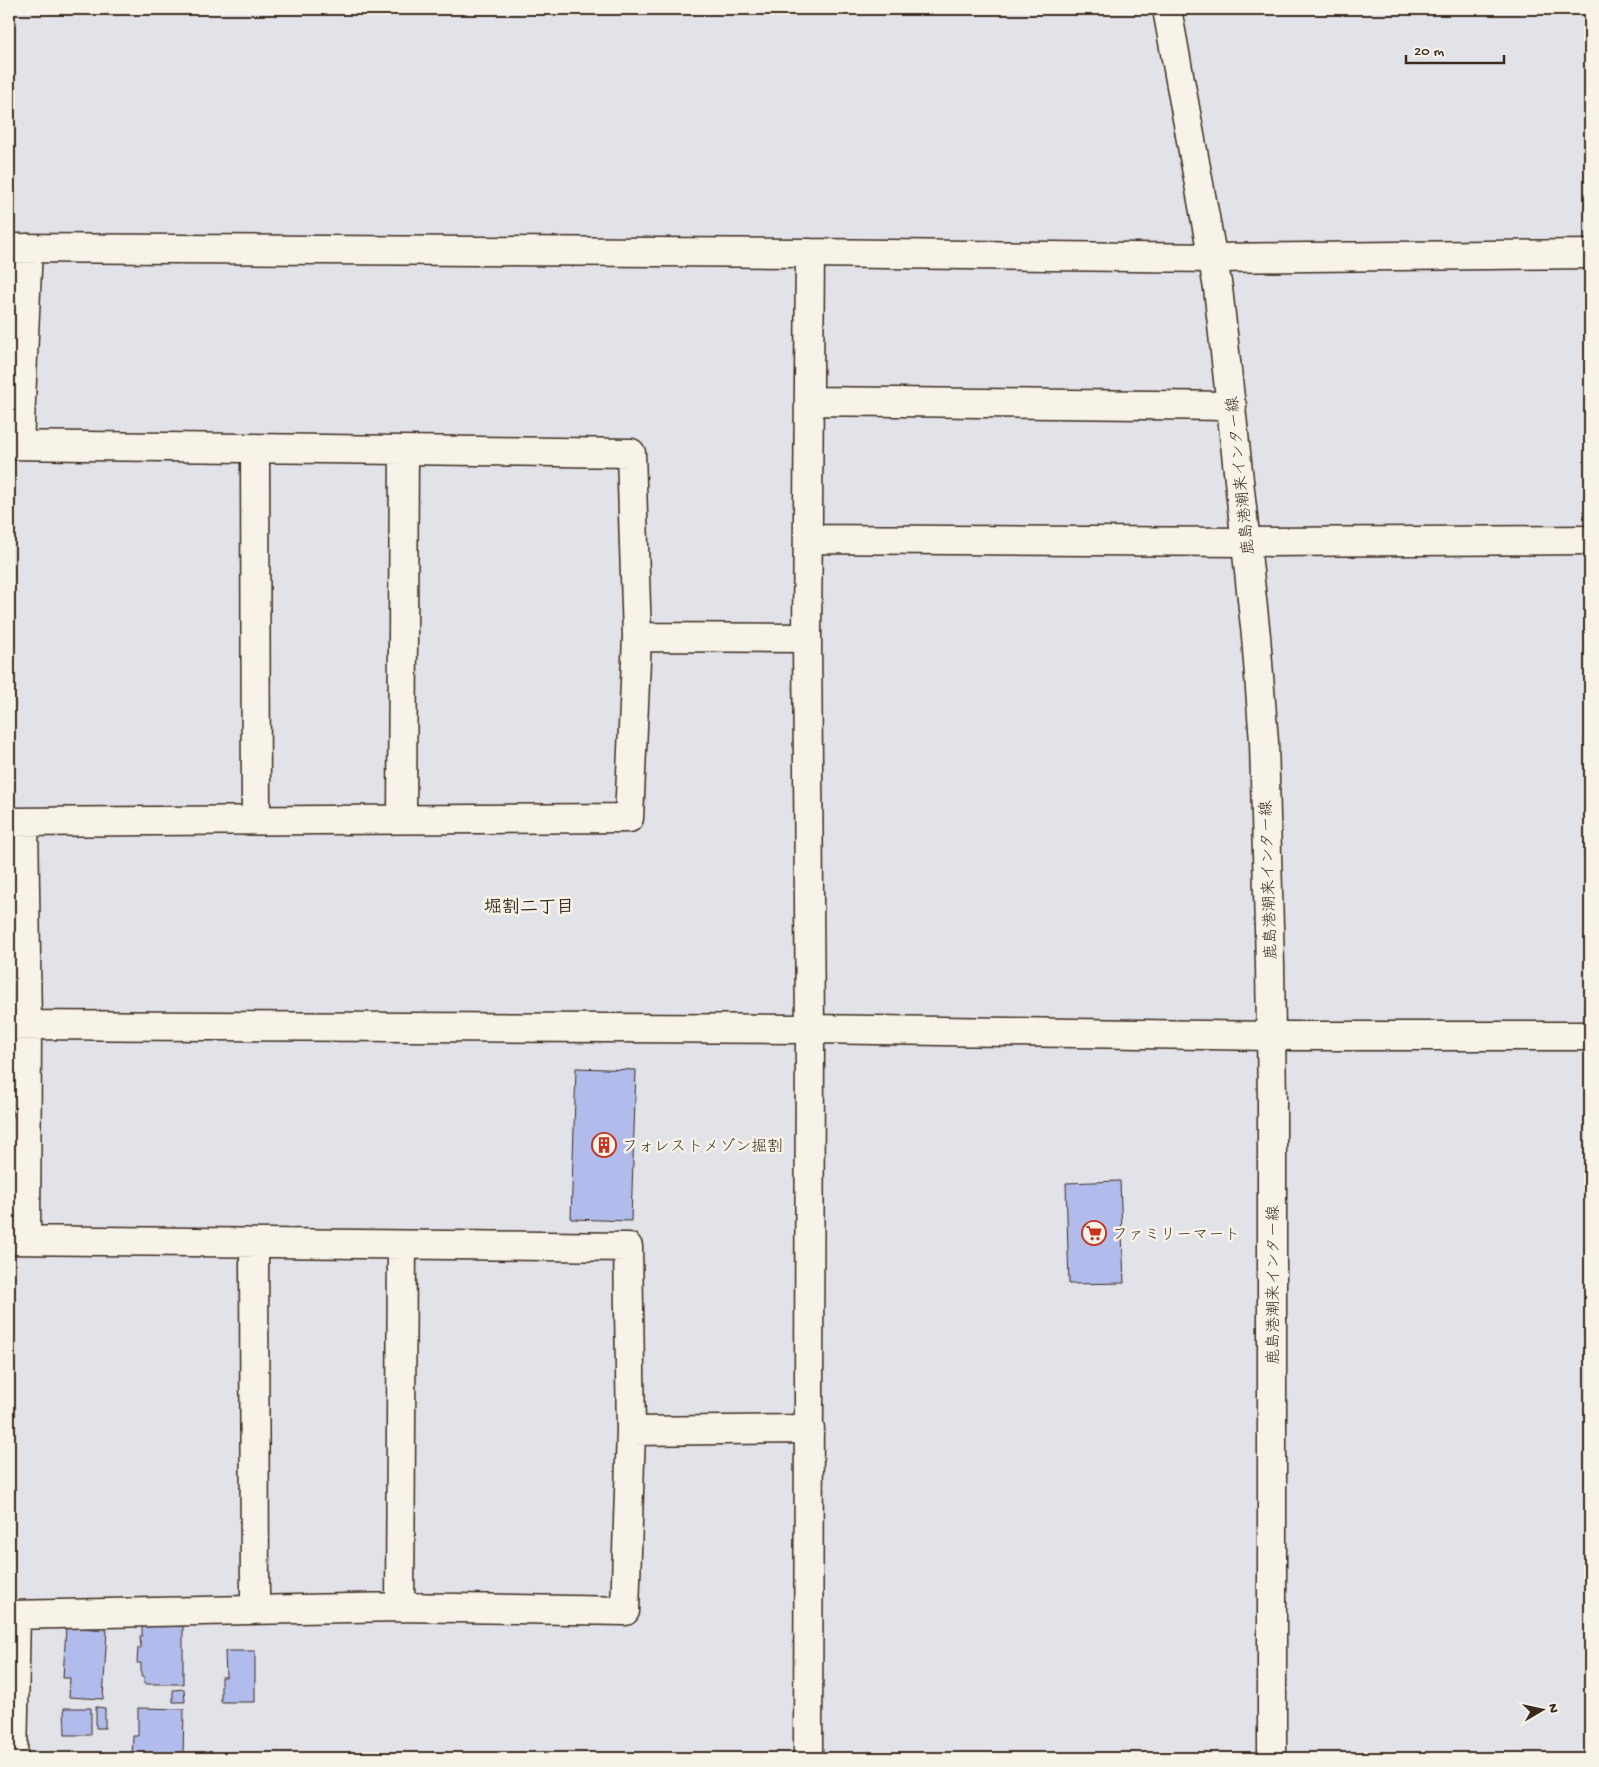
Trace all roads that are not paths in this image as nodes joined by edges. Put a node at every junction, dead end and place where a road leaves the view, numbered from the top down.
1 (1167, 9) edge
2 (18, 248) edge
3 (810, 253) junction
4 (1590, 254) edge
5 (1214, 258) junction
6 (809, 401) junction
7 (1232, 406) junction
8 (14, 445) edge
9 (255, 448) junction
10 (404, 451) junction
11 (808, 539) junction
12 (1590, 540) edge
13 (1246, 542) junction
14 (637, 637) junction
15 (807, 638) junction
16 (256, 819) junction
17 (402, 819) junction
18 (17, 822) edge
19 (18, 1025) edge
20 (810, 1029) junction
21 (1270, 1036) junction
22 (1590, 1036) edge
23 (18, 1240) edge
24 (254, 1244) junction
25 (402, 1245) junction
26 (810, 1429) junction
27 (631, 1431) junction
28 (400, 1607) junction
29 (255, 1610) junction
30 (12, 1615) edge
31 (13, 1758) edge
32 (808, 1758) edge
33 (1272, 1758) edge

1 - 5 street, 鹿島港潮来インター線
2 - 3 street
2 - 8 street
3 - 5 street
3 - 6 street
4 - 5 street
5 - 7 street, 鹿島港潮来インター線
6 - 7 street
6 - 11 street
7 - 13 street, 鹿島港潮来インター線
8 - 9 street
9 - 10 street
9 - 16 street
10 - 14 street
10 - 17 street
11 - 13 street
11 - 15 street
12 - 13 street
13 - 21 street, 鹿島港潮来インター線
14 - 15 street
14 - 17 street
15 - 20 street
16 - 17 street
16 - 18 street
18 - 19 street
19 - 20 street
19 - 23 street
20 - 21 street
20 - 26 street
21 - 22 street
21 - 33 street, 鹿島港潮来インター線
23 - 24 street
24 - 25 street
24 - 29 street
25 - 27 street
25 - 28 street
26 - 27 street
26 - 32 street
27 - 28 street
28 - 29 street
29 - 30 street
30 - 31 street

